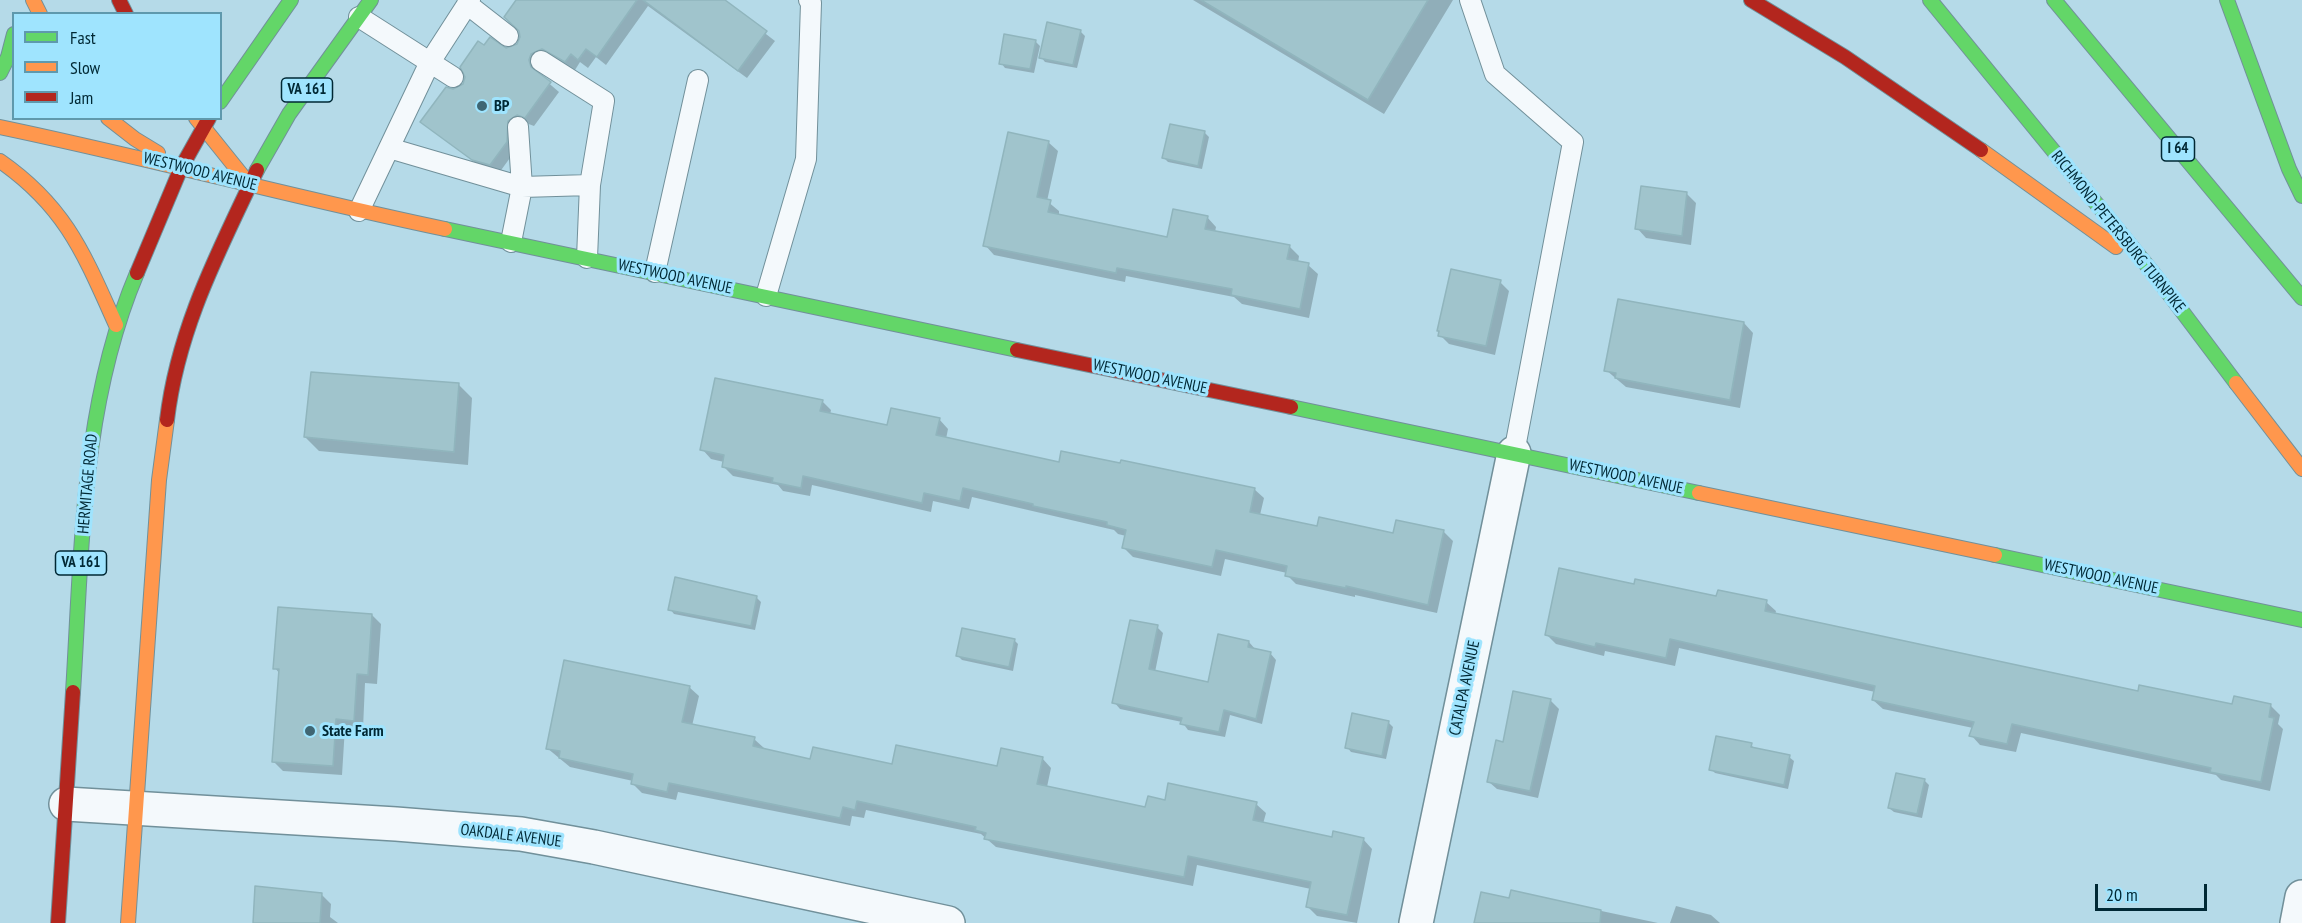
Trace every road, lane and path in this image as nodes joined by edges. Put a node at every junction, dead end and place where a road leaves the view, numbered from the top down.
1 (291, 0) edge
2 (371, 0) edge
3 (809, 0) edge
4 (1470, 0) edge
5 (1750, 0) edge
6 (1930, 0) edge
7 (2054, 0) edge
8 (2227, 0) edge
9 (469, 2) edge
10 (359, 17) junction
11 (507, 36) dead end
12 (12, 42) edge
13 (430, 62) junction
14 (541, 62) dead end
15 (0, 73) edge
16 (453, 77) dead end
17 (698, 80) dead end
18 (222, 99) edge
19 (111, 120) edge
20 (202, 122) edge
21 (0, 127) edge
22 (518, 127) dead end
23 (389, 148) junction
24 (0, 160) edge
25 (181, 168) junction
26 (249, 184) junction
27 (590, 185) junction
28 (522, 187) junction
29 (2302, 196) edge
30 (359, 211) junction
31 (511, 242) junction
32 (587, 258) junction
33 (655, 272) junction
34 (2154, 274) junction
35 (766, 296) junction
36 (2302, 298) edge
37 (116, 325) junction
38 (1514, 453) junction
39 (2302, 469) edge
40 (2302, 620) edge
41 (66, 804) junction
42 (136, 808) junction
43 (2302, 897) edge
44 (58, 923) edge
45 (128, 923) edge
46 (948, 923) edge
47 (1416, 923) edge
48 (2297, 923) edge

1 - 18 main road
2 - 10 main road, VA 161
3 - 35 lane
4 - 38 lane
5 - 34 main road
6 - 34 main road, RICHMOND-PETERSBURG TURNPIKE
7 - 36 main road, I 64
8 - 29 main road
9 - 11 lane
9 - 13 lane
10 - 13 lane
10 - 26 main road, VA 161
12 - 15 main road
13 - 16 lane
13 - 23 lane
14 - 27 lane
17 - 33 lane
19 - 25 main road
20 - 25 main road, VA 161
20 - 26 main road
21 - 25 main road, WESTWOOD AVENUE
22 - 28 lane
23 - 28 lane
23 - 30 lane
24 - 37 main road
25 - 26 main road, WESTWOOD AVENUE
25 - 37 main road, HERMITAGE ROAD / VA 161
26 - 30 main road, WESTWOOD AVENUE
26 - 42 main road, VA 161
27 - 28 lane
27 - 32 lane
28 - 31 lane
30 - 31 main road, WESTWOOD AVENUE
31 - 32 main road, WESTWOOD AVENUE
32 - 33 main road, WESTWOOD AVENUE
33 - 35 main road, WESTWOOD AVENUE
34 - 39 main road, RICHMOND-PETERSBURG TURNPIKE
35 - 38 main road, WESTWOOD AVENUE
37 - 41 main road, HERMITAGE ROAD / VA 161
38 - 40 main road, WESTWOOD AVENUE
38 - 47 street, CATALPA AVENUE
41 - 42 street, OAKDALE AVENUE
41 - 44 main road, HERMITAGE ROAD / VA 161
42 - 45 main road, VA 161
42 - 46 street, OAKDALE AVENUE
43 - 48 street

